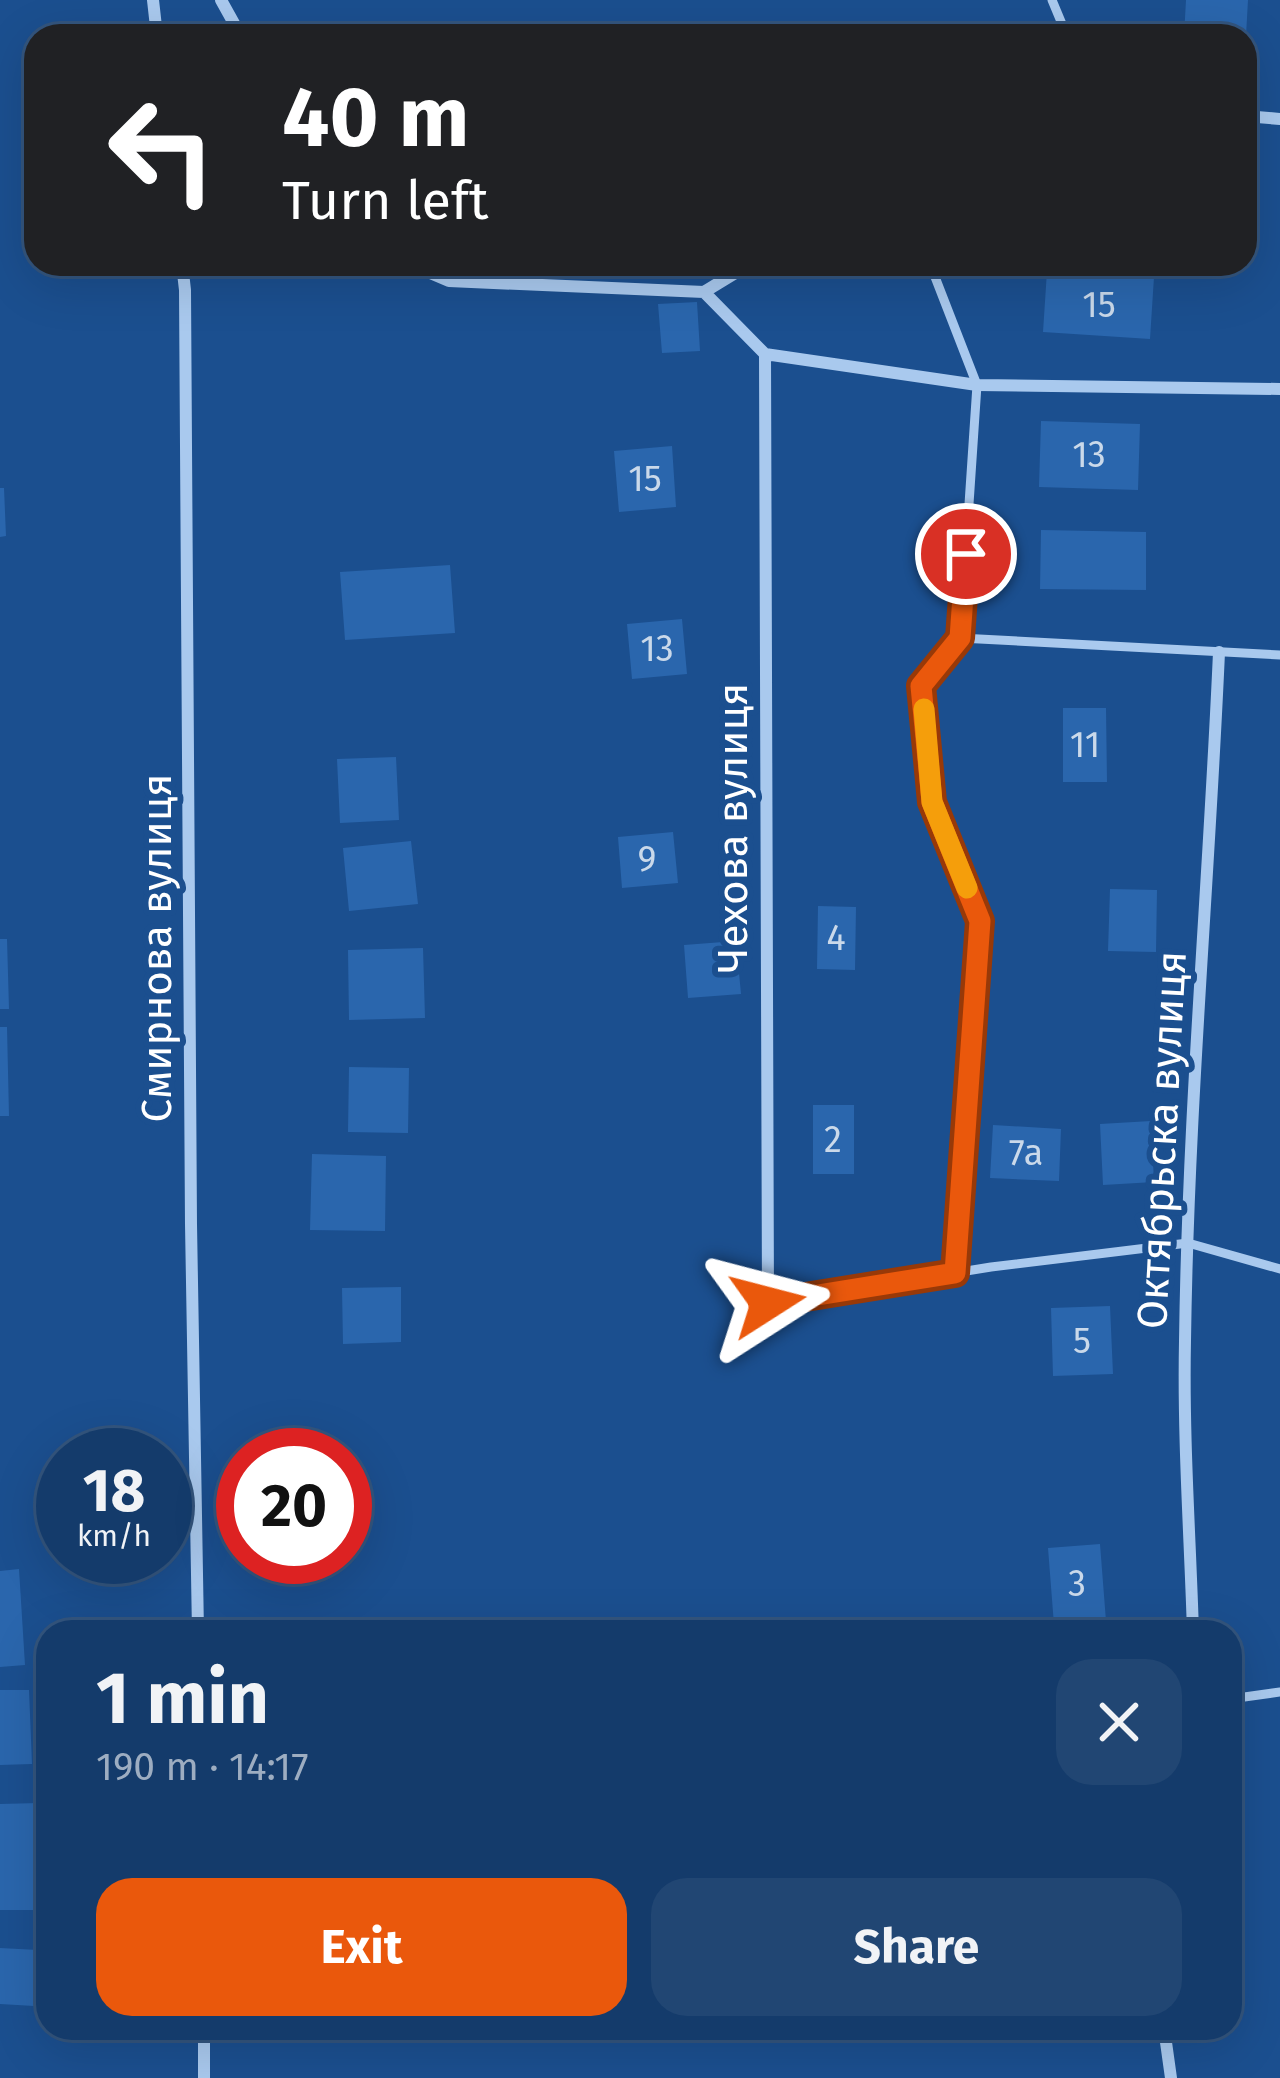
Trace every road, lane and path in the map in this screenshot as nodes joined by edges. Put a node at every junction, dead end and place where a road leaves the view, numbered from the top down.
1 (183, 276) edge
2 (438, 276) edge
3 (730, 276) edge
4 (935, 276) edge
5 (704, 292) junction
6 (765, 354) junction
7 (976, 385) junction
8 (1280, 389) edge
9 (960, 638) junction
10 (1219, 652) junction
11 (1280, 655) edge
12 (1188, 1243) junction
13 (1280, 1269) edge
14 (955, 1273) junction
15 (768, 1303) joint
16 (197, 1620) edge
17 (1193, 1620) edge
18 (1280, 1692) edge
19 (1242, 1697) edge
20 (203, 2040) edge
21 (1166, 2040) edge
22 (204, 2078) edge
23 (1171, 2078) edge

1 - 16 street, Смирнова вулиця
2 - 5 street
3 - 5 street
4 - 7 lane
5 - 6 street
6 - 7 street
6 - 15 street, Чехова вулиця
7 - 8 street
7 - 9 lane
9 - 10 lane
9 - 14 street
10 - 11 lane
10 - 12 street, Октябрьска вулиця
12 - 13 lane
12 - 14 lane
12 - 17 street, Октябрьска вулиця
14 - 15 lane
18 - 19 lane
20 - 22 street
21 - 23 street

